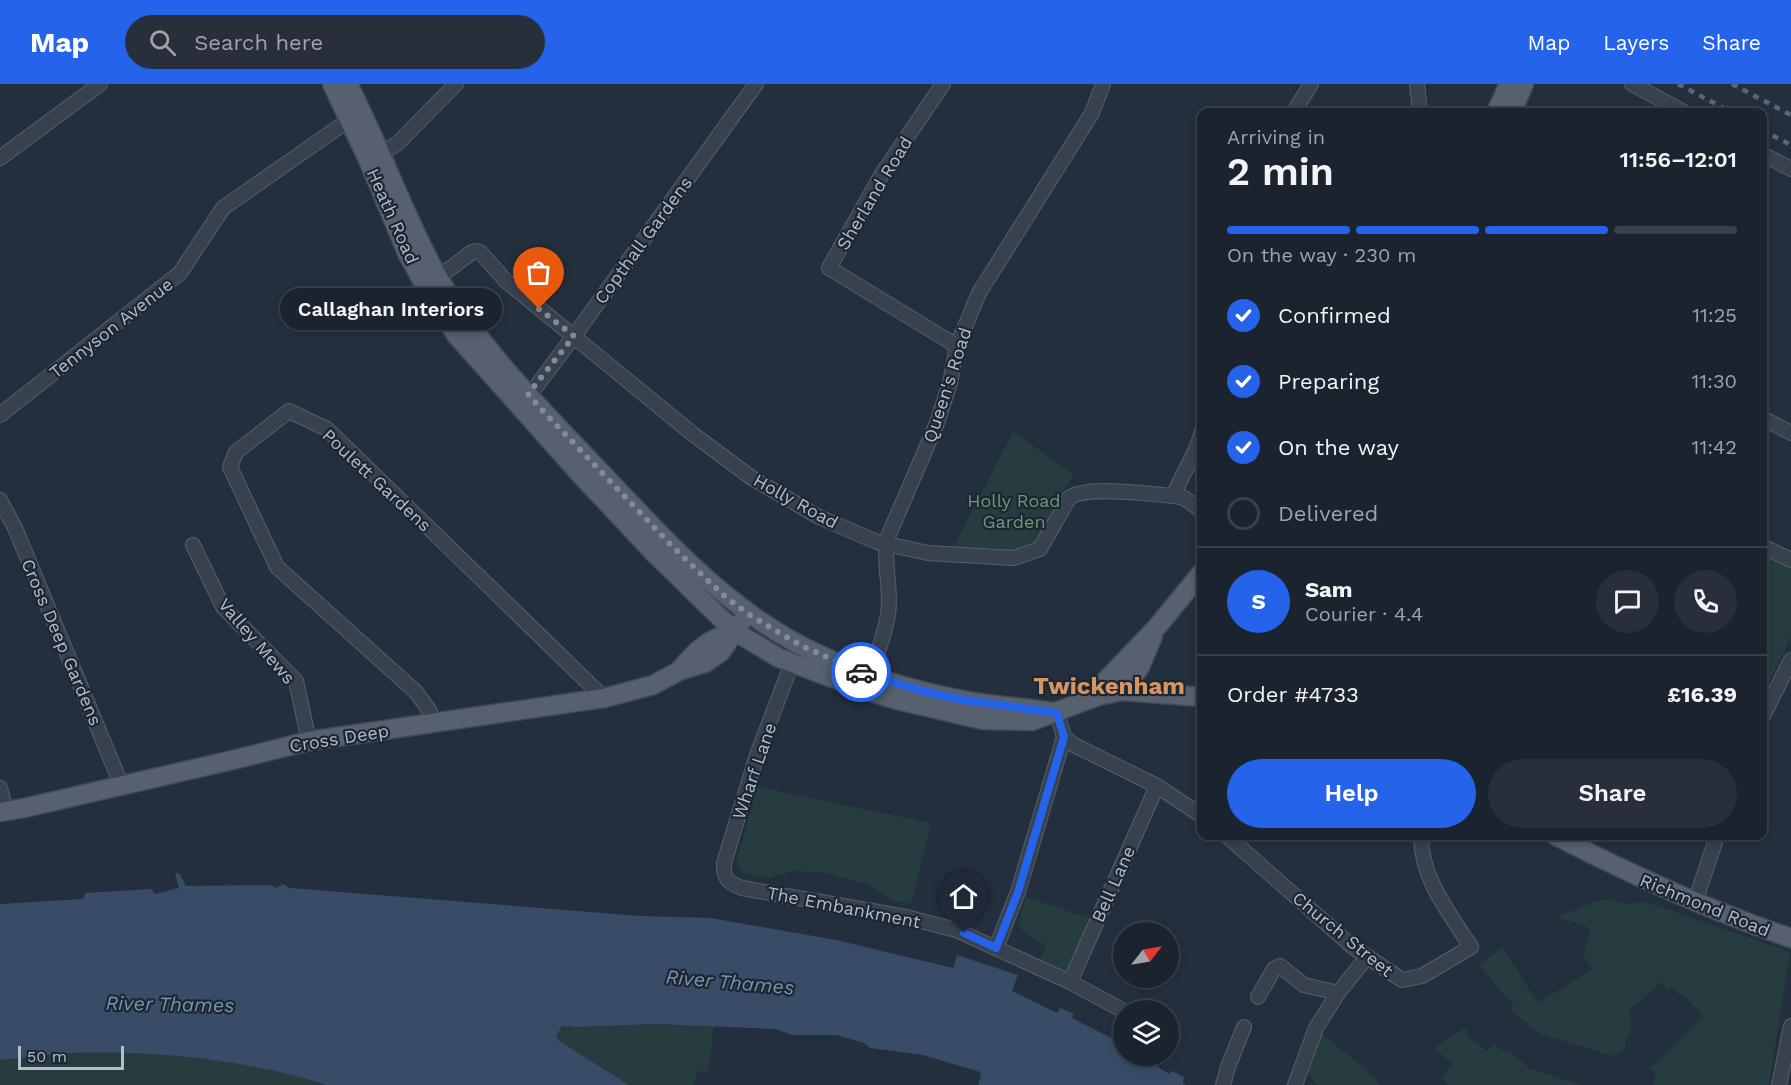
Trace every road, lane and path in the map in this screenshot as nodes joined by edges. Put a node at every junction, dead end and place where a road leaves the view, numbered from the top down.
1 (100, 84) edge
2 (332, 84) edge
3 (348, 84) edge
4 (456, 84) edge
5 (756, 84) edge
6 (943, 84) edge
7 (1103, 84) edge
8 (1311, 84) edge
9 (1417, 84) edge
10 (1509, 84) edge
11 (1524, 84) edge
12 (1632, 84) edge
13 (1296, 108) edge
14 (1420, 108) edge
15 (1498, 108) edge
16 (1514, 108) edge
17 (1677, 108) edge
18 (355, 116) junction
19 (381, 154) junction
20 (1767, 157) edge
21 (0, 158) edge
22 (1791, 169) edge
23 (432, 283) junction
24 (574, 336) junction
25 (957, 346) junction
26 (522, 399) junction
27 (0, 415) edge
28 (1767, 421) edge
29 (1791, 433) edge
30 (1197, 448) edge
31 (1174, 496) junction
32 (0, 501) edge
33 (1197, 507) edge
34 (886, 544) junction
35 (193, 545) dead end
36 (1767, 548) edge
37 (1791, 560) edge
38 (1197, 578) edge
39 (748, 614) junction
40 (1157, 627) junction
41 (734, 632) junction
42 (1791, 660) edge
43 (792, 663) junction
44 (869, 683) junction
45 (1122, 691) junction
46 (1197, 697) edge
47 (604, 698) junction
48 (1086, 701) junction
49 (1767, 708) edge
50 (1057, 713) junction
51 (434, 724) junction
52 (1064, 737) junction
53 (309, 741) junction
54 (122, 784) junction
55 (1157, 786) junction
56 (0, 788) edge
57 (3, 812) edge
58 (1197, 813) edge
59 (1232, 840) edge
60 (1421, 840) edge
61 (1564, 840) edge
62 (1716, 840) edge
63 (726, 880) joint
64 (1695, 902) junction
65 (1791, 938) edge
66 (996, 948) junction
67 (1367, 957) junction
68 (1070, 982) junction
69 (1338, 993) junction
70 (1258, 997) dead end
71 (1113, 1005) edge
72 (1791, 1026) edge
73 (1244, 1027) dead end
74 (1223, 1085) edge
75 (1295, 1085) edge
76 (1779, 1085) edge

1 - 21 street
2 - 18 main road, Heath Road
3 - 18 main road, Heath Road
4 - 19 street
5 - 24 street, Copthall Gardens
6 - 25 street, Sherland Road
7 - 25 street, Queen's Road
8 - 13 street
9 - 14 street
10 - 15 main road
11 - 16 main road
12 - 17 street
18 - 19 main road, Heath Road
18 - 23 main road, Heath Road
18 - 27 street, Tennyson Avenue
19 - 23 main road, Heath Road
20 - 22 street
23 - 24 street, Holly Road
23 - 26 main road, Heath Road
24 - 26 street, Copthall Gardens
24 - 34 street, Holly Road
25 - 34 street, Queen's Road
26 - 39 main road, Heath Road
26 - 41 main road, Heath Road
28 - 29 street
30 - 31 street
31 - 33 street, Holly Road
31 - 34 street, Holly Road
32 - 54 street, Cross Deep Gardens
34 - 44 street, Queen's Road
35 - 53 street, Valley Mews
36 - 37 street
38 - 40 main road
39 - 41 main road, Cross Deep
39 - 44 main road, Heath Road
40 - 45 main road
40 - 48 main road
41 - 43 main road, Heath Road
41 - 47 main road, Cross Deep
42 - 49 street
43 - 44 main road, Heath Road
43 - 63 street, Wharf Lane
44 - 50 main road
45 - 46 main road
45 - 48 main road
47 - 51 main road, Cross Deep
47 - 51 street, Poulett Gardens
48 - 50 main road
50 - 52 street
51 - 53 main road, Cross Deep
52 - 55 street
52 - 66 street
53 - 54 main road, Cross Deep
54 - 57 main road, Cross Deep
55 - 58 street
55 - 68 street, Bell Lane
56 - 57 street
59 - 67 street, Church Street
60 - 67 street, Church Street
61 - 64 main road, Richmond Road
62 - 64 street
63 - 66 street, The Embankment
64 - 65 main road, Richmond Road
66 - 68 street, The Embankment
67 - 69 street
68 - 71 street, The Embankment
69 - 70 street
69 - 75 street
72 - 76 street
73 - 74 street

